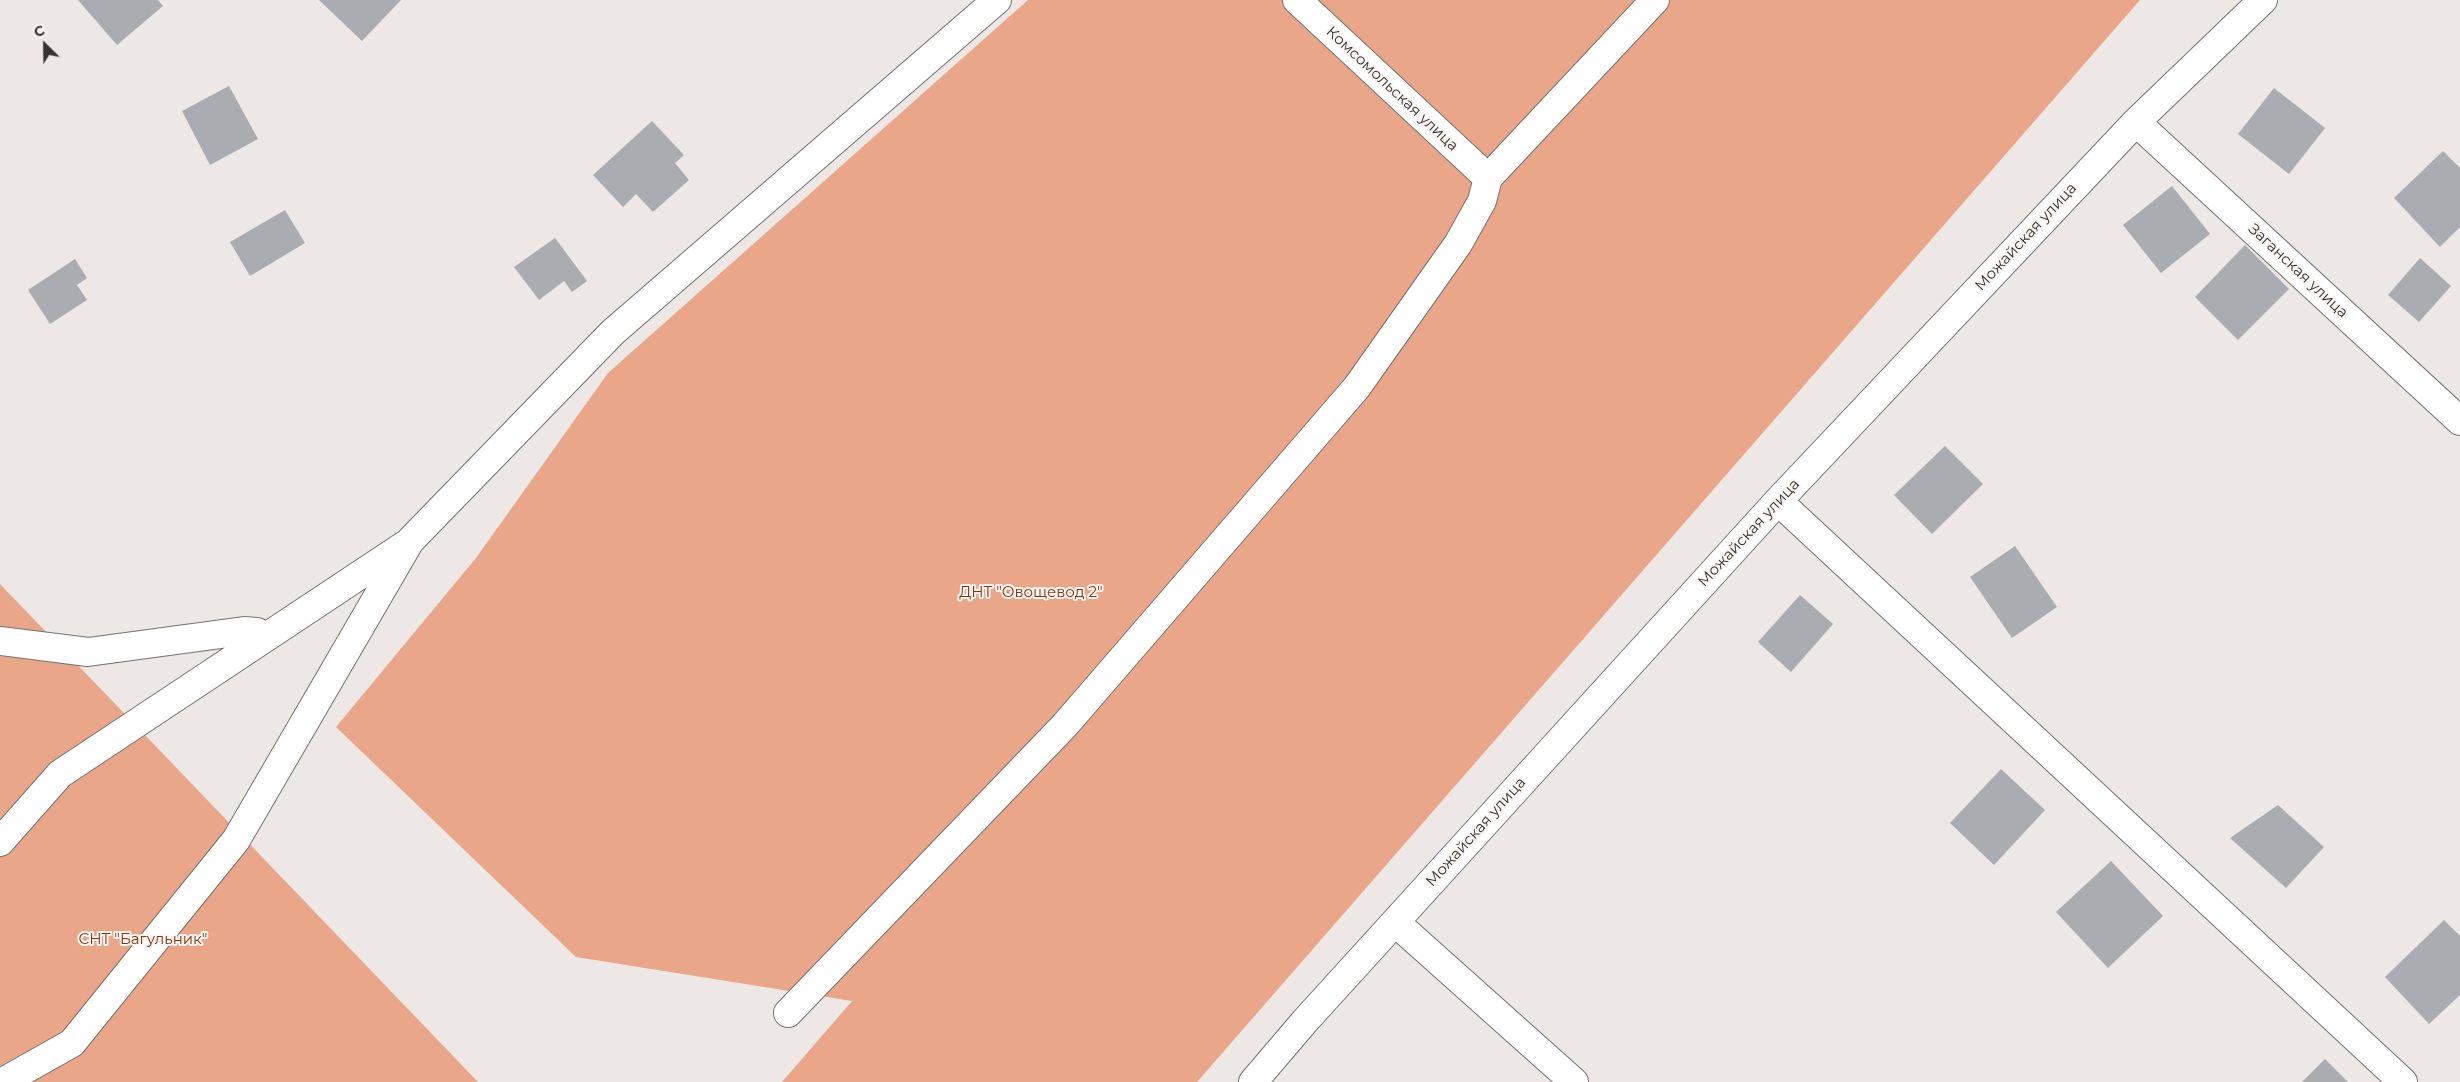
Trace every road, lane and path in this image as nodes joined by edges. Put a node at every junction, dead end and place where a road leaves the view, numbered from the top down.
1 (998, 0) edge
2 (1297, 0) edge
3 (1655, 0) edge
4 (2263, 0) edge
5 (2136, 122) junction
6 (1488, 178) junction
7 (2460, 421) edge
8 (1778, 501) junction
9 (410, 542) junction
10 (262, 639) junction
11 (0, 640) edge
12 (0, 842) edge
13 (1395, 922) junction
14 (788, 1013) dead end
15 (3, 1082) edge
16 (1253, 1082) edge
17 (1574, 1082) edge
18 (2403, 1082) edge

1 - 9 street
2 - 6 street, Комсомольская улица
3 - 6 street
4 - 5 street, Можайская улица
5 - 7 street, Заганская улица
5 - 8 street, Можайская улица
6 - 14 street
8 - 13 street, Можайская улица
8 - 18 street
9 - 10 street
9 - 15 street
10 - 11 street
10 - 12 street
13 - 16 street, Можайская улица
13 - 17 street

